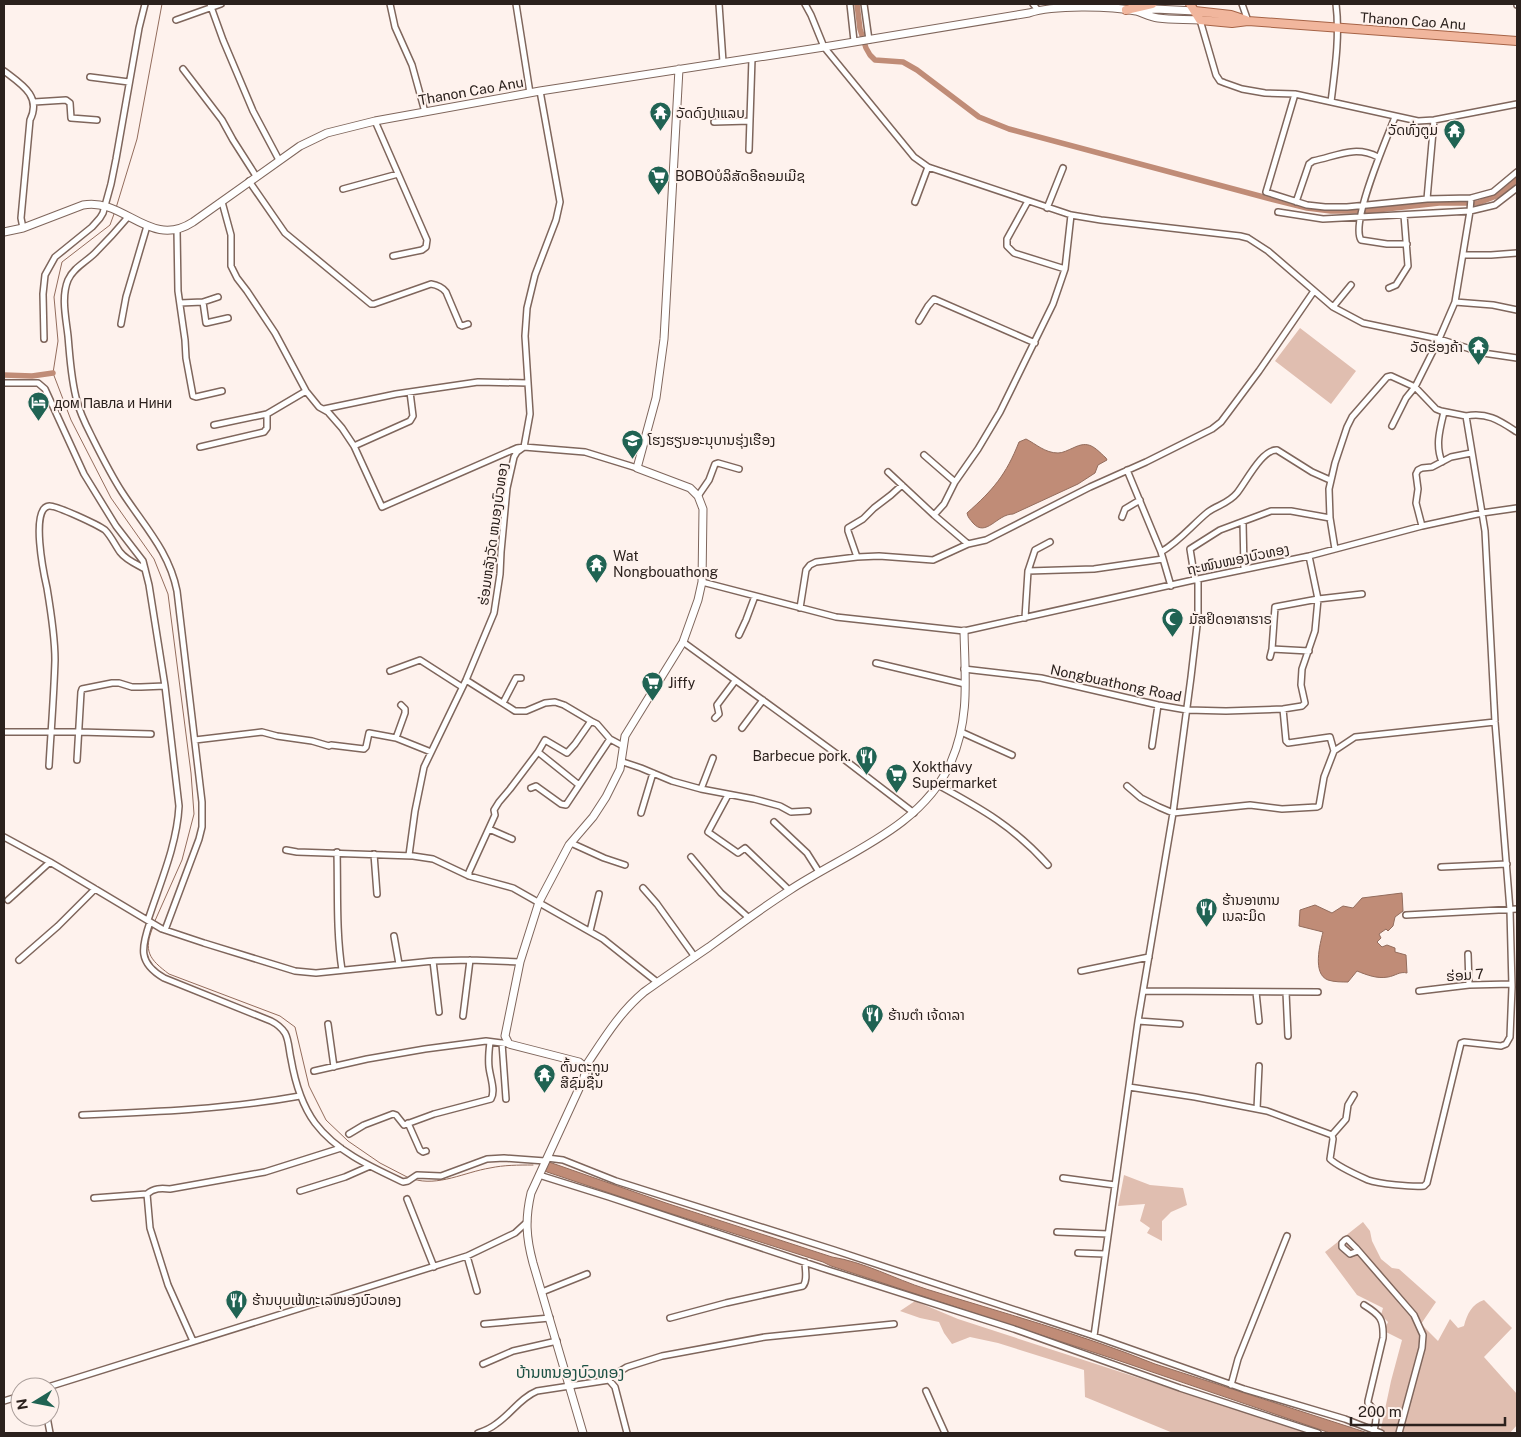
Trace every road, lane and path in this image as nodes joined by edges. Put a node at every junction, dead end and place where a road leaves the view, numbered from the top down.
1 (145, 4) edge
2 (220, 4) edge
3 (390, 4) edge
4 (516, 4) edge
5 (720, 4) edge
6 (805, 4) edge
7 (850, 4) edge
8 (864, 4) edge
9 (1152, 4) edge
10 (1190, 4) edge
11 (1242, 4) edge
12 (1336, 4) edge
13 (211, 5) edge
14 (1035, 5) edge
15 (1126, 10) junction
16 (1195, 11) junction
17 (1136, 12) junction
18 (176, 20) dead end
19 (1200, 20) junction
20 (1248, 20) junction
21 (1337, 28) junction
22 (855, 40) junction
23 (868, 40) junction
24 (1517, 41) edge
25 (824, 47) junction
26 (752, 58) junction
27 (723, 62) junction
28 (183, 69) dead end
29 (679, 69) junction
30 (4, 71) edge
31 (90, 77) dead end
32 (129, 82) junction
33 (540, 91) junction
34 (530, 93) junction
35 (1295, 94) junction
36 (34, 102) junction
37 (1331, 102) junction
38 (1517, 104) edge
39 (425, 112) junction
40 (1394, 117) junction
41 (97, 120) dead end
42 (1434, 120) junction
43 (375, 121) junction
44 (750, 121) junction
45 (714, 122) dead end
46 (749, 150) dead end
47 (1378, 157) junction
48 (279, 160) junction
49 (928, 167) junction
50 (1063, 168) dead end
51 (1517, 172) edge
52 (398, 174) junction
53 (256, 176) junction
54 (249, 181) junction
55 (1517, 188) edge
56 (343, 189) dead end
57 (1471, 198) junction
58 (1427, 199) junction
59 (1028, 201) junction
60 (222, 202) junction
61 (914, 202) dead end
62 (1296, 202) junction
63 (107, 207) junction
64 (1363, 207) junction
65 (1048, 208) junction
66 (1470, 210) junction
67 (1278, 212) dead end
68 (1071, 215) junction
69 (1404, 215) junction
70 (1361, 216) junction
71 (128, 217) junction
72 (147, 226) junction
73 (23, 228) junction
74 (177, 230) junction
75 (4, 232) edge
76 (1407, 244) junction
77 (1517, 253) edge
78 (1463, 255) junction
79 (394, 256) dead end
80 (1064, 269) junction
81 (1351, 285) dead end
82 (1389, 288) dead end
83 (1314, 291) junction
84 (218, 297) dead end
85 (203, 302) junction
86 (1455, 302) junction
87 (180, 303) junction
88 (1333, 307) junction
89 (1517, 310) edge
90 (228, 318) dead end
91 (919, 321) dead end
92 (121, 324) dead end
93 (468, 324) dead end
94 (44, 339) dead end
95 (1439, 339) junction
96 (1035, 343) junction
97 (1517, 358) edge
98 (4, 383) edge
99 (528, 383) junction
100 (1415, 387) junction
101 (222, 390) dead end
102 (306, 391) junction
103 (410, 392) junction
104 (324, 410) junction
105 (1444, 412) junction
106 (267, 414) junction
107 (1466, 416) junction
108 (214, 425) dead end
109 (1392, 426) dead end
110 (1517, 432) edge
111 (354, 446) junction
112 (524, 447) junction
113 (200, 448) dead end
114 (1471, 453) junction
115 (924, 455) dead end
116 (1442, 462) junction
117 (637, 468) junction
118 (739, 470) dead end
119 (1127, 470) junction
120 (888, 472) dead end
121 (1330, 480) junction
122 (955, 482) junction
123 (902, 485) junction
124 (698, 496) junction
125 (1140, 500) junction
126 (1517, 508) edge
127 (1482, 513) junction
128 (934, 515) junction
129 (1122, 517) dead end
130 (1330, 518) junction
131 (1242, 522) junction
132 (1422, 526) junction
133 (1050, 542) dead end
134 (968, 544) junction
135 (1335, 549) junction
136 (1161, 552) junction
137 (1309, 556) junction
138 (858, 557) junction
139 (1163, 559) junction
140 (145, 569) junction
141 (1244, 569) junction
142 (1028, 571) junction
143 (1197, 579) junction
144 (702, 582) junction
145 (1171, 586) junction
146 (1362, 594) dead end
147 (755, 596) junction
148 (1318, 599) junction
149 (800, 608) junction
150 (1025, 618) junction
151 (964, 632) junction
152 (739, 635) dead end
153 (683, 642) junction
154 (1272, 649) junction
155 (1309, 651) junction
156 (1270, 657) dead end
157 (876, 663) dead end
158 (964, 669) junction
159 (390, 671) dead end
160 (521, 678) dead end
161 (466, 680) junction
162 (735, 681) junction
163 (965, 684) junction
164 (165, 686) junction
165 (462, 687) junction
166 (763, 700) junction
167 (502, 703) junction
168 (401, 705) dead end
169 (1158, 705) junction
170 (1283, 709) junction
171 (1187, 710) junction
172 (715, 718) dead end
173 (591, 721) junction
174 (1495, 722) junction
175 (742, 728) dead end
176 (4, 732) edge
177 (51, 732) junction
178 (79, 732) junction
179 (961, 732) junction
180 (151, 734) dead end
181 (396, 738) junction
182 (195, 740) junction
183 (610, 740) junction
184 (623, 746) junction
185 (1152, 746) dead end
186 (1334, 751) junction
187 (431, 752) junction
188 (538, 752) junction
189 (1012, 755) dead end
190 (712, 758) dead end
191 (77, 760) dead end
192 (623, 762) junction
193 (49, 766) dead end
194 (654, 773) junction
195 (579, 785) junction
196 (938, 785) junction
197 (1126, 786) dead end
198 (531, 788) dead end
199 (701, 789) junction
200 (728, 795) junction
201 (808, 811) dead end
202 (641, 813) dead end
203 (914, 813) junction
204 (1173, 813) junction
205 (774, 822) dead end
206 (488, 829) junction
207 (4, 837) edge
208 (512, 839) dead end
209 (571, 843) junction
210 (286, 850) dead end
211 (336, 852) junction
212 (374, 854) junction
213 (409, 856) junction
214 (691, 857) dead end
215 (50, 862) junction
216 (1507, 864) junction
217 (625, 865) dead end
218 (1048, 865) dead end
219 (1441, 867) dead end
220 (819, 872) junction
221 (469, 876) junction
222 (95, 888) junction
223 (643, 888) dead end
224 (789, 890) junction
225 (377, 894) dead end
226 (599, 894) dead end
227 (8, 900) dead end
228 (539, 902) junction
229 (1517, 909) edge
230 (1510, 910) junction
231 (1406, 915) dead end
232 (749, 918) junction
233 (150, 922) junction
234 (164, 929) junction
235 (590, 931) junction
236 (394, 936) dead end
237 (1468, 954) dead end
238 (695, 957) junction
239 (1149, 957) junction
240 (19, 960) dead end
241 (470, 960) junction
242 (433, 961) junction
243 (520, 962) junction
244 (399, 964) junction
245 (342, 970) junction
246 (1081, 971) dead end
247 (657, 982) junction
248 (1469, 985) junction
249 (1514, 985) edge
250 (1144, 991) junction
251 (1419, 991) dead end
252 (1256, 992) junction
253 (1286, 992) junction
254 (1318, 992) dead end
255 (439, 1012) dead end
256 (464, 1016) dead end
257 (1138, 1021) junction
258 (1259, 1021) dead end
259 (328, 1024) dead end
260 (1180, 1024) dead end
261 (1288, 1036) dead end
262 (490, 1042) junction
263 (506, 1044) junction
264 (585, 1066) junction
265 (1259, 1066) dead end
266 (334, 1067) junction
267 (314, 1071) dead end
268 (1129, 1087) junction
269 (1354, 1095) dead end
270 (300, 1096) junction
271 (506, 1099) dead end
272 (1257, 1109) junction
273 (82, 1115) dead end
274 (408, 1123) junction
275 (349, 1134) dead end
276 (1332, 1135) junction
277 (341, 1148) junction
278 (426, 1151) dead end
279 (546, 1159) junction
280 (370, 1166) junction
281 (539, 1175) junction
282 (1063, 1178) dead end
283 (1115, 1185) junction
284 (300, 1191) dead end
285 (147, 1194) junction
286 (94, 1198) dead end
287 (407, 1198) dead end
288 (526, 1222) junction
289 (1057, 1232) dead end
290 (1108, 1234) junction
291 (1287, 1236) dead end
292 (1358, 1251) dead end
293 (1078, 1253) dead end
294 (1105, 1254) junction
295 (467, 1256) junction
296 (805, 1262) junction
297 (434, 1267) junction
298 (587, 1274) dead end
299 (477, 1291) dead end
300 (542, 1292) junction
301 (1364, 1305) dead end
302 (550, 1318) junction
303 (670, 1318) dead end
304 (484, 1324) dead end
305 (894, 1324) dead end
306 (1094, 1336) junction
307 (193, 1341) junction
308 (556, 1341) junction
309 (482, 1364) dead end
310 (609, 1380) junction
311 (60, 1383) edge
312 (1231, 1385) junction
313 (570, 1387) junction
314 (926, 1391) dead end
315 (1374, 1430) junction
316 (478, 1433) edge
317 (583, 1433) edge
318 (627, 1433) edge
319 (945, 1433) edge
320 (1318, 1433) edge
321 (1382, 1433) edge
322 (1399, 1433) edge

1 - 32 street
2 - 13 street
3 - 39 street
4 - 34 street
5 - 27 street
6 - 25 street
7 - 22 street
8 - 23 street
9 - 15 main road
10 - 16 main road
11 - 20 street
12 - 21 street
13 - 18 street
13 - 48 street
14 - 15 street, Thanon Cao Anu
14 - 23 street, Thanon Cao Anu
15 - 17 street, Thanon Cao Anu
16 - 17 street, Thanon Cao Anu
16 - 19 main road
16 - 20 main road, Thanon Cao Anu
17 - 19 street, Thanon Cao Anu
19 - 20 main road, Thanon Cao Anu
19 - 35 street
20 - 21 main road, Thanon Cao Anu
21 - 24 main road, Thanon Cao Anu
21 - 37 street
22 - 23 street, Thanon Cao Anu
22 - 25 street, Thanon Cao Anu
25 - 26 street, Thanon Cao Anu
25 - 49 street
26 - 27 street, Thanon Cao Anu
26 - 44 street
27 - 29 street, Thanon Cao Anu
28 - 53 street
29 - 33 street, Thanon Cao Anu
29 - 117 street
30 - 36 street
31 - 32 street
32 - 63 street
33 - 34 street, Thanon Cao Anu
33 - 99 street, ຮ່ອມຫລັງວັດ ຫນອງບົວທອງ
34 - 39 street, Thanon Cao Anu
35 - 37 street
35 - 62 street
36 - 41 street
36 - 73 street
37 - 40 street
38 - 42 street
39 - 43 street, Thanon Cao Anu
40 - 42 street
40 - 47 street
42 - 58 street
43 - 48 street, Thanon Cao Anu
43 - 52 street
44 - 45 street
44 - 46 street
47 - 62 street
47 - 64 street
48 - 53 street, Thanon Cao Anu
49 - 59 street
49 - 61 street
50 - 65 street
51 - 57 street
52 - 56 street
52 - 79 street
53 - 54 street, Thanon Cao Anu
54 - 60 street, Thanon Cao Anu
54 - 93 street
55 - 66 street
57 - 58 street
57 - 66 street
58 - 64 street
59 - 65 street
59 - 80 street
60 - 74 street, Thanon Cao Anu
60 - 102 street
62 - 64 street
63 - 71 street
63 - 73 street
63 - 94 street
64 - 70 street
65 - 68 street
66 - 69 street
66 - 78 street
67 - 70 street
68 - 80 street
68 - 83 street
69 - 70 street
69 - 76 street
70 - 76 street
71 - 72 street
71 - 182 street
72 - 74 street
72 - 92 street
73 - 75 street
74 - 87 street
76 - 82 street
77 - 78 street
78 - 86 street
80 - 96 street
81 - 88 street
83 - 88 street
83 - 119 street
84 - 85 street
85 - 87 street
85 - 90 street
86 - 89 street
86 - 95 street
87 - 101 street
88 - 95 street
91 - 96 street
95 - 97 street
95 - 100 street
96 - 122 street
98 - 140 street
99 - 103 street
99 - 112 street, ຮ່ອມຫລັງວັດ ຫນອງບົວທອງ
100 - 105 street
100 - 109 street
100 - 121 street
102 - 104 street
102 - 106 street
103 - 104 street
103 - 111 street
104 - 111 street
105 - 107 street
105 - 116 street
106 - 108 street
106 - 113 street
107 - 110 street
107 - 114 street
111 - 112 street
112 - 117 street
112 - 161 street, ຮ່ອມຫລັງວັດ ຫນອງບົວທອງ
114 - 116 street
114 - 127 street
115 - 122 street
116 - 132 street
117 - 124 street
118 - 124 street
119 - 125 street
119 - 134 street
120 - 123 street
121 - 130 street
121 - 136 street
122 - 128 street
123 - 128 street
123 - 138 street
124 - 144 street
125 - 129 street
125 - 136 street
126 - 127 street, ຖະໜົນໜອງບົວທອງ
127 - 132 street, ຖະໜົນໜອງບົວທອງ
127 - 174 street
128 - 134 street
130 - 131 street
130 - 135 street
131 - 141 street
131 - 143 street
132 - 135 street, ຖະໜົນໜອງບົວທອງ
133 - 142 street
134 - 138 street
135 - 137 street, ຖະໜົນໜອງບົວທອງ
136 - 139 street
137 - 141 street, ຖະໜົນໜອງບົວທອງ
137 - 148 street
138 - 149 street
139 - 142 street
139 - 145 street
140 - 164 street
140 - 177 street
141 - 143 street, ຖະໜົນໜອງບົວທອງ
142 - 150 street
143 - 145 street, ຖະໜົນໜອງບົວທອງ
143 - 171 street
144 - 147 street, ຖະໜົນໜອງບົວທອງ
144 - 153 street
145 - 150 street, ຖະໜົນໜອງບົວທອງ
146 - 148 street
147 - 149 street, ຖະໜົນໜອງບົວທອງ
147 - 152 street
148 - 154 street
148 - 155 street
149 - 151 street, ຖະໜົນໜອງບົວທອງ
150 - 151 street, ຖະໜົນໜອງບົວທອງ
151 - 158 street
153 - 162 street
153 - 184 street
154 - 155 street
154 - 156 street
155 - 170 street, Nongbuathong Road
157 - 163 street
158 - 163 street
158 - 169 street, Nongbuathong Road
159 - 165 street
160 - 167 street
161 - 165 street, ຮ່ອມຫລັງວັດ ຫນອງບົວທອງ
161 - 167 street
162 - 166 street
162 - 172 street
163 - 179 street
164 - 178 street
164 - 233 street
165 - 187 street, ຮ່ອມຫລັງວັດ ຫນອງບົວທອງ
166 - 175 street
166 - 203 street
167 - 173 street
168 - 181 street
169 - 171 street, Nongbuathong Road
169 - 185 street
170 - 171 street, Nongbuathong Road
170 - 186 street
171 - 204 street
173 - 183 street
173 - 188 street
174 - 186 street
174 - 216 street
176 - 177 street
177 - 178 street
177 - 193 street
178 - 180 street
178 - 191 street
179 - 189 street
179 - 196 street
181 - 182 street
181 - 187 street
182 - 234 street
183 - 184 street
183 - 195 street
184 - 192 street
186 - 204 street
187 - 213 street, ຮ່ອມຫລັງວັດ ຫນອງບົວທອງ
188 - 195 street
188 - 206 street
190 - 199 street
192 - 194 street
192 - 209 street
194 - 199 street
194 - 202 street
195 - 198 street
196 - 203 street
196 - 218 street
197 - 204 street
199 - 200 street
200 - 201 street
200 - 224 street
203 - 220 street
204 - 239 street
205 - 220 street
206 - 208 street
206 - 221 street
207 - 215 street
209 - 217 street
209 - 228 street
210 - 211 street
211 - 212 street
211 - 245 street
212 - 213 street
212 - 225 street
213 - 221 street
214 - 232 street
215 - 222 street
215 - 227 street
216 - 219 street
216 - 230 street
220 - 224 street
221 - 228 street
222 - 233 street
222 - 240 street
223 - 238 street
224 - 232 street
226 - 235 street
228 - 235 street
228 - 243 street
229 - 230 street
230 - 231 street
230 - 249 street
232 - 238 street
233 - 234 street
233 - 270 street
234 - 245 street
235 - 247 street
236 - 244 street
237 - 248 street
238 - 247 street
239 - 246 street
239 - 250 street
241 - 242 street
241 - 243 street
241 - 256 street
242 - 244 street
242 - 255 street
243 - 263 street
244 - 245 street
247 - 264 street
248 - 249 street, ຮ່ອມ 7
248 - 251 street, ຮ່ອມ 7
249 - 276 street
250 - 252 street
250 - 257 street
252 - 253 street
252 - 258 street
253 - 254 street
253 - 261 street
257 - 260 street
257 - 268 street
259 - 266 street
262 - 263 street
262 - 266 street
262 - 274 street
263 - 264 street
263 - 271 street
264 - 279 street
265 - 272 street
266 - 267 street
268 - 272 street
268 - 283 street
269 - 276 street
270 - 273 street
270 - 277 street
272 - 276 street
274 - 275 street
274 - 278 street
277 - 280 street
277 - 285 street
279 - 280 street
279 - 281 street
279 - 306 street
280 - 284 street
281 - 288 street
281 - 296 street
282 - 283 street
283 - 290 street
285 - 286 street
285 - 307 street
287 - 297 street
288 - 295 street
288 - 300 street
289 - 290 street
290 - 294 street
291 - 312 street
292 - 322 street
293 - 294 street
294 - 306 street
295 - 297 street
295 - 299 street
296 - 303 street
296 - 320 street
297 - 307 street
298 - 300 street
300 - 302 street
301 - 315 street
302 - 304 street
302 - 308 street
305 - 310 street
306 - 312 street
307 - 311 street
308 - 309 street
308 - 313 street
310 - 313 street
310 - 318 street
312 - 315 street
313 - 316 street
313 - 317 street
314 - 319 street
315 - 321 street

